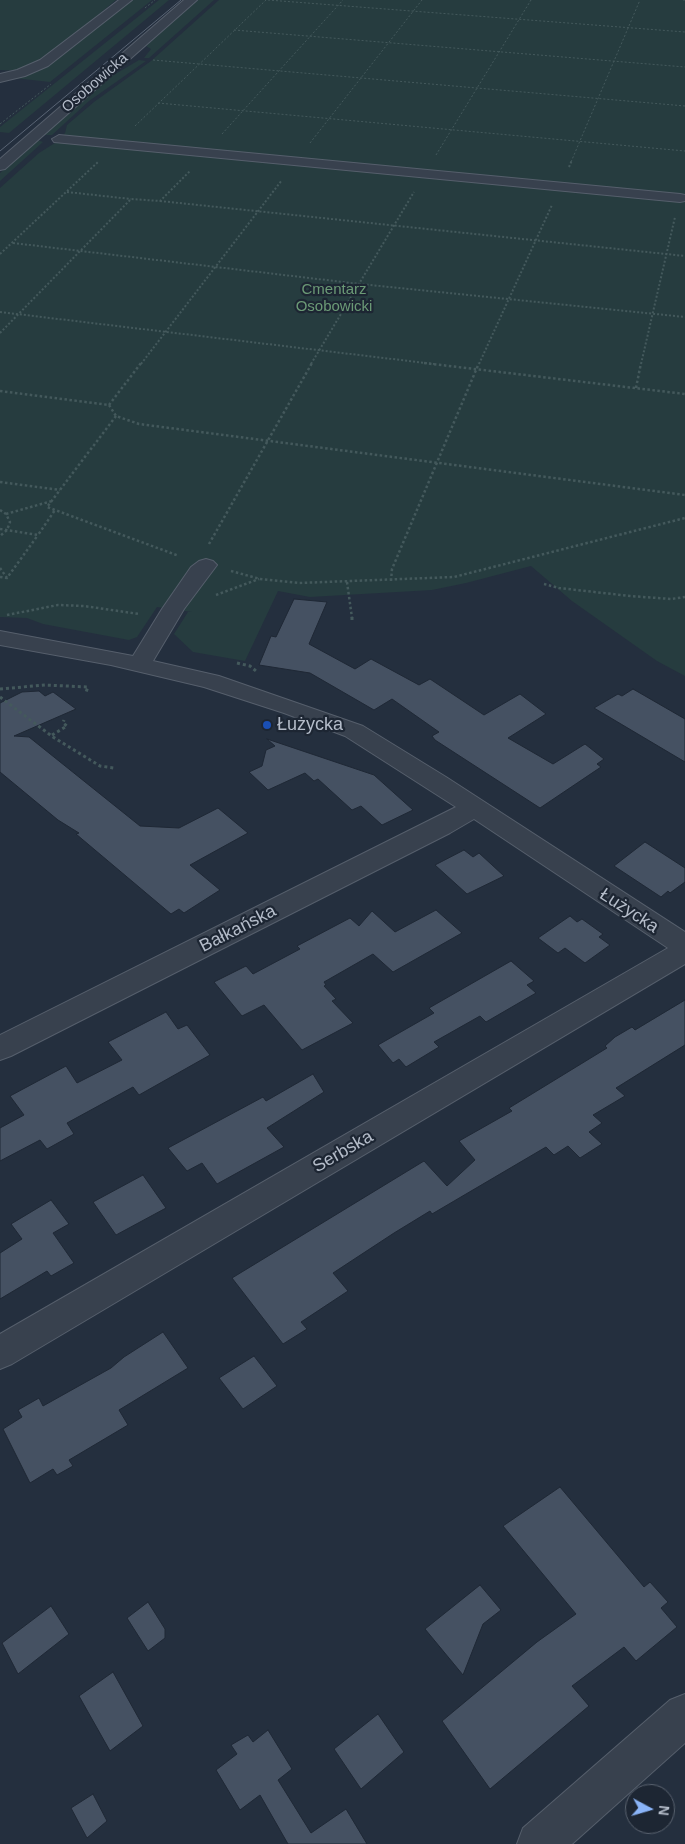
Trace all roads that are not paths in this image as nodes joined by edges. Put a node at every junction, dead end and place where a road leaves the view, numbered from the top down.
1 (126, 0) edge
2 (191, 0) edge
3 (0, 78) edge
4 (73, 103) junction
5 (27, 125) dead end
6 (58, 139) dead end
7 (0, 166) edge
8 (680, 198) road end
9 (203, 564) road end
10 (2, 627) edge
11 (140, 664) junction
12 (474, 808) junction
13 (685, 946) edge
14 (685, 951) edge
15 (0, 1048) edge
16 (0, 1353) edge
17 (685, 1715) edge
18 (539, 1844) edge

1 - 3 street
2 - 4 street, Osobowicka
4 - 5 street
4 - 7 street, Osobowicka
6 - 8 street
9 - 11 street
10 - 11 street, Łużycka
11 - 12 street, Łużycka
12 - 13 street, Łużycka
12 - 15 street, Bałkańska
14 - 16 street, Serbska
17 - 18 street

